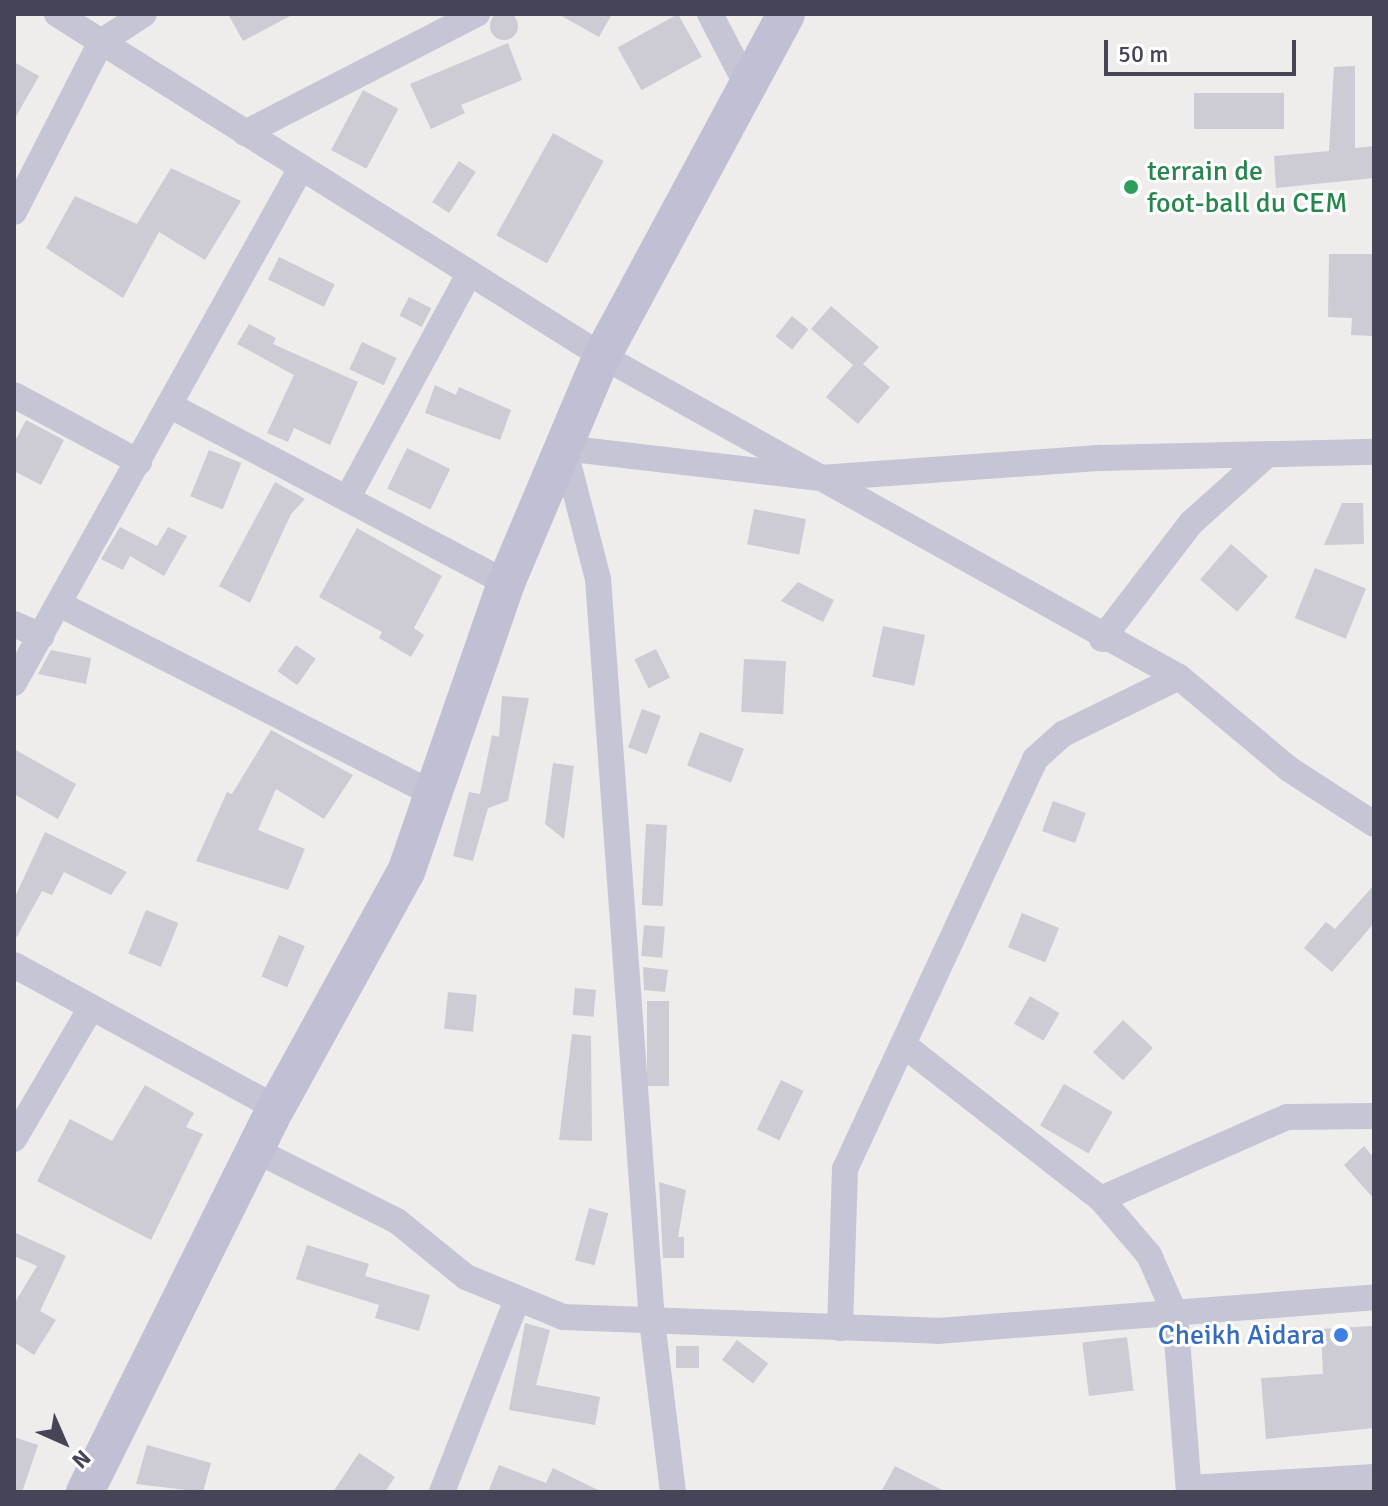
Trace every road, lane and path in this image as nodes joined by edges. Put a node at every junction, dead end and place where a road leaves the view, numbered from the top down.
1 (57, 14) edge
2 (144, 14) edge
3 (477, 14) edge
4 (710, 14) edge
5 (786, 14) edge
6 (101, 42) junction
7 (747, 85) junction
8 (245, 133) junction
9 (301, 168) junction
10 (14, 212) edge
11 (468, 276) junction
12 (602, 356) junction
13 (14, 395) edge
14 (169, 405) junction
15 (564, 448) junction
16 (1374, 452) edge
17 (1268, 454) junction
18 (139, 462) junction
19 (820, 478) junction
20 (348, 497) junction
21 (506, 583) junction
22 (61, 605) junction
23 (14, 624) edge
24 (41, 636) junction
25 (1102, 639) junction
26 (1179, 677) junction
27 (14, 683) edge
28 (433, 794) junction
29 (1374, 824) edge
30 (14, 965) edge
31 (91, 1008) junction
32 (905, 1046) junction
33 (276, 1108) junction
34 (1374, 1116) edge
35 (14, 1139) edge
36 (255, 1150) junction
37 (1101, 1199) junction
38 (1374, 1297) edge
39 (516, 1302) junction
40 (1175, 1314) junction
41 (652, 1321) junction
42 (840, 1328) junction
43 (1374, 1477) edge
44 (1189, 1490) edge
45 (85, 1492) edge
46 (442, 1492) edge
47 (673, 1492) edge

1 - 6 street
2 - 6 street
3 - 8 street
4 - 7 street
5 - 7 main road
6 - 8 street
6 - 10 street
7 - 12 main road
8 - 9 street
9 - 11 street
9 - 14 street
11 - 12 street
11 - 20 street
12 - 15 main road
12 - 19 street
13 - 18 street
14 - 18 street
14 - 20 street
15 - 19 street
15 - 21 main road
15 - 41 street
16 - 17 street
17 - 19 street
17 - 25 street
18 - 22 street
19 - 25 street
20 - 21 street
21 - 28 main road
22 - 24 street
22 - 28 street
23 - 24 street
24 - 27 street
25 - 26 street
26 - 29 street
26 - 32 street
28 - 33 main road
30 - 31 street
31 - 33 street
31 - 35 street
32 - 37 street
32 - 42 street
33 - 36 main road
34 - 37 street
36 - 39 street
36 - 45 main road
37 - 40 street
38 - 40 street
39 - 41 street
39 - 46 street
40 - 42 street
40 - 44 street
41 - 42 street
41 - 47 street
43 - 44 street

